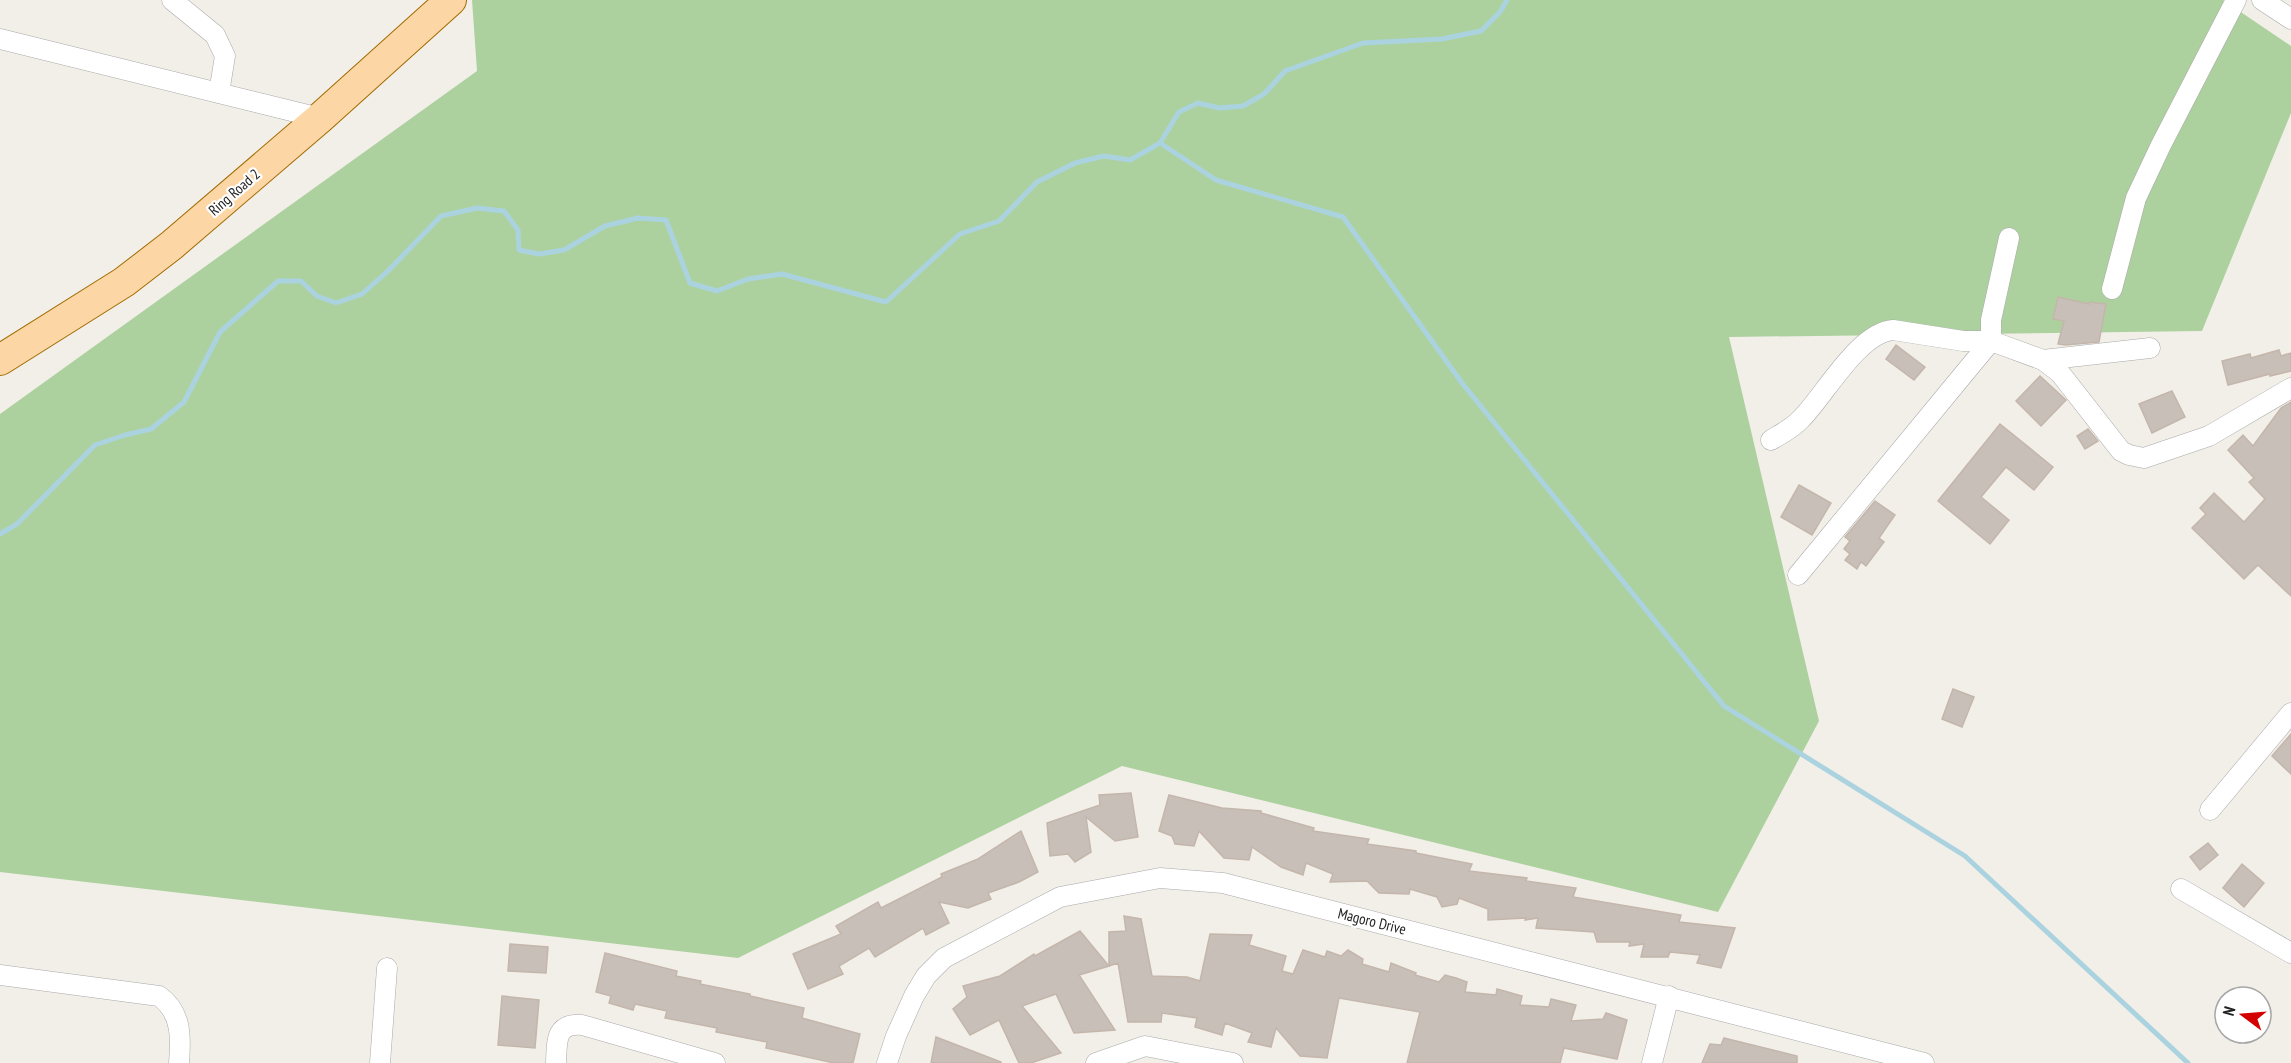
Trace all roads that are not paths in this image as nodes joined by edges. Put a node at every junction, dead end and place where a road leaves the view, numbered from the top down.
1 (172, 0) edge
2 (193, 0) edge
3 (451, 0) edge
4 (2236, 0) edge
5 (2262, 0) edge
6 (2291, 19) edge
7 (215, 35) junction
8 (0, 39) edge
9 (219, 93) junction
10 (321, 118) junction
11 (2009, 238) dead end
12 (2112, 289) dead end
13 (1991, 341) junction
14 (2150, 348) dead end
15 (0, 360) edge
16 (2043, 360) junction
17 (2291, 388) edge
18 (1771, 440) dead end
19 (1798, 575) dead end
20 (2291, 713) edge
21 (2210, 810) dead end
22 (2181, 889) dead end
23 (2291, 953) edge
24 (387, 968) dead end
25 (0, 981) edge
26 (1669, 996) junction
27 (179, 1063) edge
28 (380, 1063) edge
29 (556, 1063) edge
30 (715, 1063) edge
31 (887, 1063) edge
32 (1096, 1063) edge
33 (1233, 1063) edge
34 (1652, 1063) edge
35 (1924, 1063) edge

1 - 7 street
2 - 7 street
3 - 10 main road, Ring Road 2
4 - 12 street
5 - 6 street
7 - 9 street
8 - 9 street
9 - 10 street
10 - 15 main road, Ring Road 2
11 - 13 street
13 - 16 street
13 - 18 street
13 - 19 street
14 - 16 street
16 - 17 street
20 - 21 street
22 - 23 street
24 - 28 street
25 - 27 street
26 - 31 street, Magoro Drive
26 - 34 street
26 - 35 street, Magoro Drive
29 - 30 street
32 - 33 street

